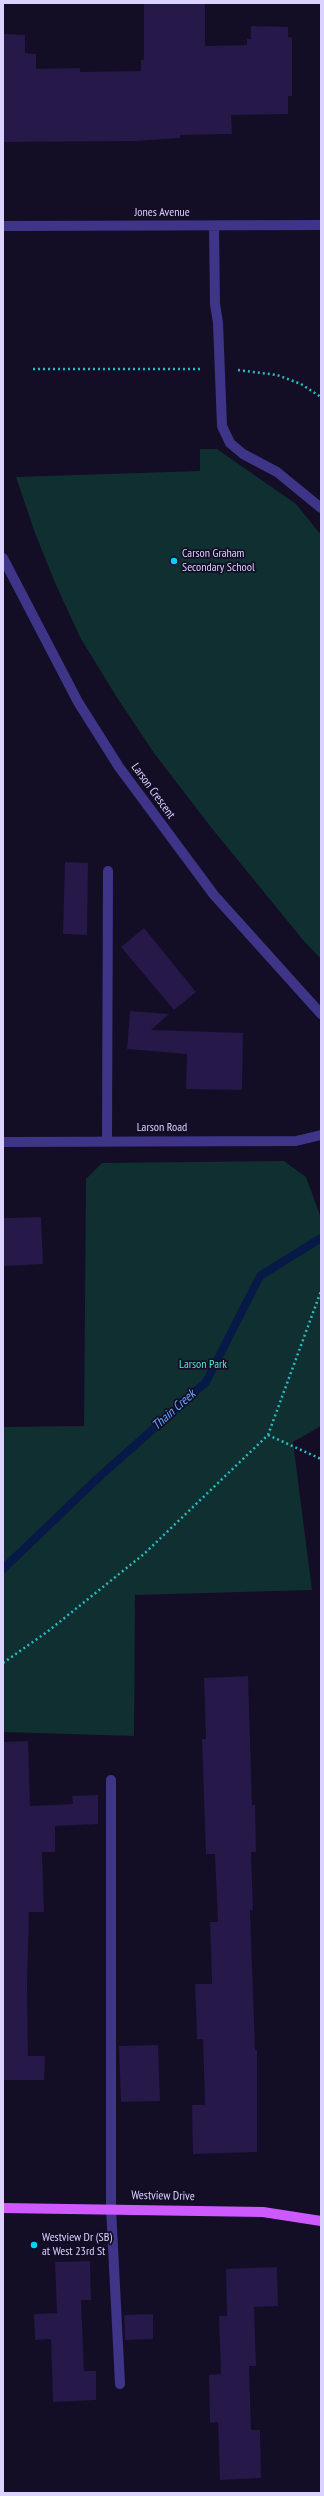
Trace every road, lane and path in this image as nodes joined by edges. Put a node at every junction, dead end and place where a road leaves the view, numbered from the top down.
1 (321, 225) edge
2 (3, 226) edge
3 (214, 226) junction
4 (34, 369) dead end
5 (207, 369) dead end
6 (235, 370) dead end
7 (321, 397) edge
8 (321, 508) edge
9 (3, 558) edge
10 (108, 870) dead end
11 (321, 1014) edge
12 (321, 1135) edge
13 (107, 1141) junction
14 (3, 1142) edge
15 (321, 1290) edge
16 (268, 1435) junction
17 (321, 1459) edge
18 (3, 1663) edge
19 (111, 1780) dead end
20 (3, 2208) edge
21 (111, 2208) junction
22 (321, 2221) edge
23 (120, 2384) dead end

1 - 3 street, Jones Avenue
2 - 3 street, Jones Avenue
3 - 8 street
4 - 5 path
6 - 7 path
9 - 11 street, Larson Crescent
10 - 13 street
12 - 13 street, Larson Road
13 - 14 street, Larson Road
15 - 16 path
16 - 17 path
16 - 18 path
19 - 21 street
20 - 21 main road, Westview Drive
21 - 22 main road, Westview Drive
21 - 23 street

